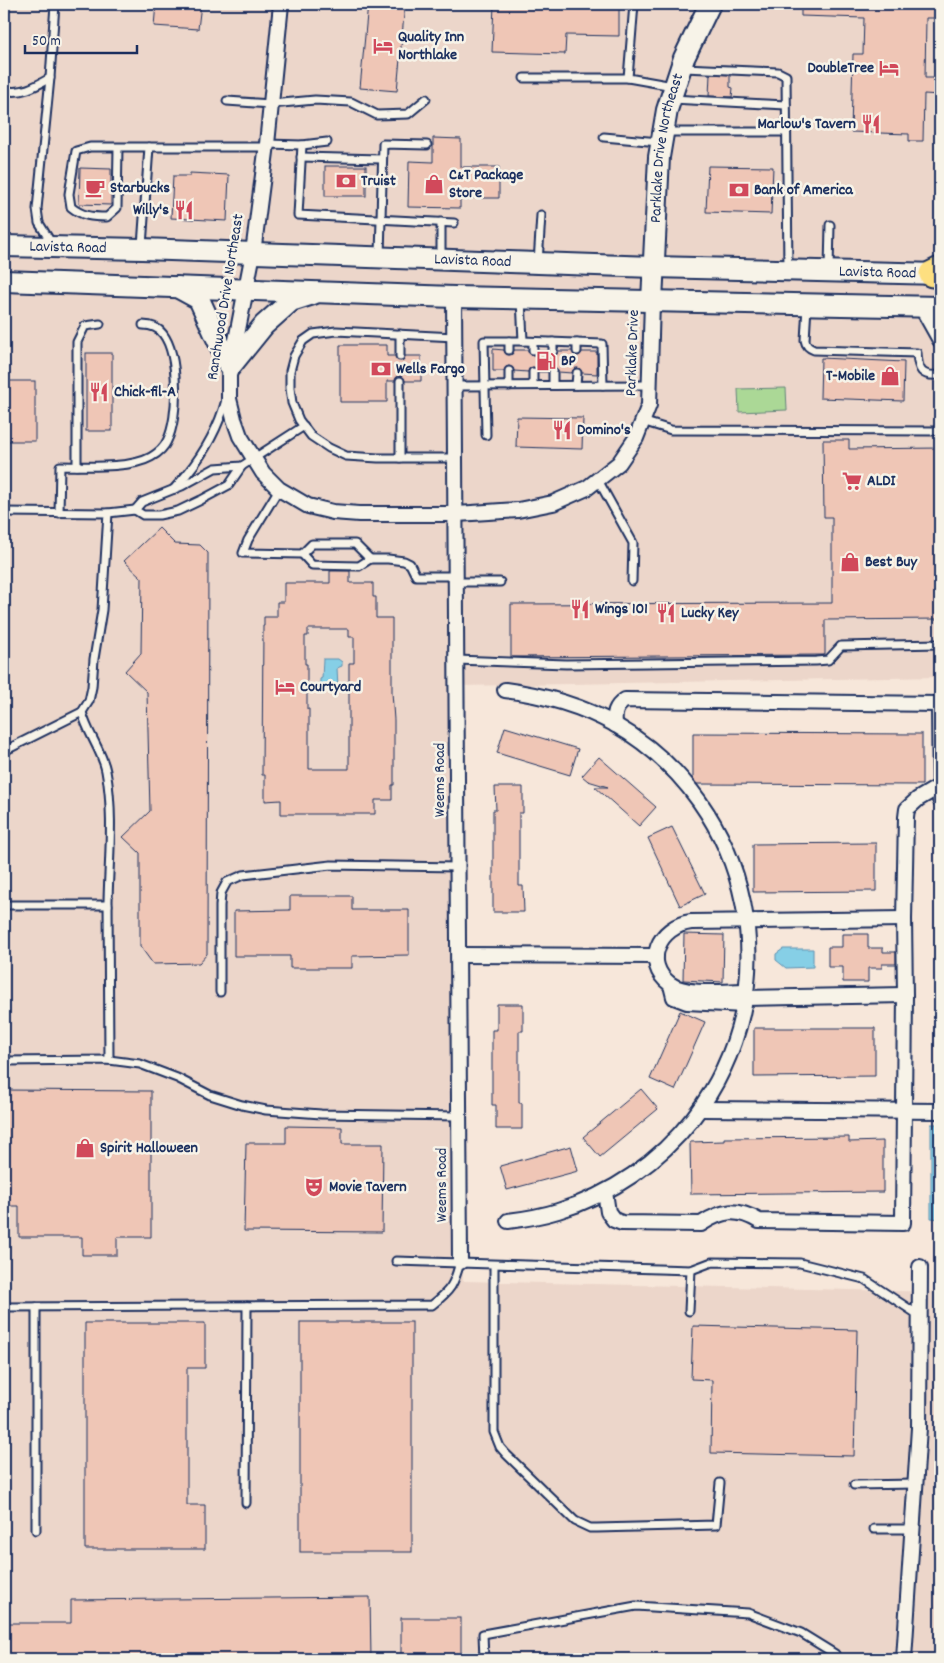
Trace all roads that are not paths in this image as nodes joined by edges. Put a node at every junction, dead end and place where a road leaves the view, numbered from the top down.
1 (54, 4) edge
2 (281, 4) edge
3 (634, 4) edge
4 (710, 4) edge
5 (50, 78) junction
6 (524, 78) dead end
7 (628, 78) junction
8 (675, 85) junction
9 (4, 90) edge
10 (426, 99) dead end
11 (227, 101) dead end
12 (271, 104) junction
13 (786, 104) junction
14 (786, 132) junction
15 (604, 137) dead end
16 (662, 137) junction
17 (327, 142) dead end
18 (302, 145) junction
19 (427, 145) dead end
20 (266, 146) junction
21 (118, 147) junction
22 (149, 147) junction
23 (301, 156) junction
24 (382, 159) junction
25 (541, 215) dead end
26 (381, 219) junction
27 (441, 222) junction
28 (454, 223) dead end
29 (830, 225) dead end
30 (4, 246) edge
31 (54, 246) junction
32 (142, 249) junction
33 (253, 253) junction
34 (380, 258) junction
35 (440, 259) junction
36 (538, 263) junction
37 (652, 267) junction
38 (788, 271) junction
39 (829, 272) junction
40 (937, 273) edge
41 (4, 281) edge
42 (175, 286) junction
43 (246, 289) junction
44 (320, 292) junction
45 (454, 298) junction
46 (521, 298) junction
47 (652, 301) junction
48 (807, 303) junction
49 (931, 307) edge
50 (100, 324) dead end
51 (143, 325) dead end
52 (400, 334) junction
53 (455, 336) junction
54 (940, 340) edge
55 (509, 341) junction
56 (523, 341) junction
57 (534, 342) junction
58 (553, 342) junction
59 (577, 343) junction
60 (509, 350) dead end
61 (533, 350) dead end
62 (553, 351) dead end
63 (577, 351) dead end
64 (400, 356) dead end
65 (230, 367) junction
66 (509, 371) dead end
67 (533, 372) dead end
68 (553, 372) dead end
69 (577, 373) dead end
70 (940, 375) edge
71 (400, 381) dead end
72 (576, 385) junction
73 (603, 385) junction
74 (649, 385) junction
75 (455, 386) junction
76 (484, 386) junction
77 (509, 386) junction
78 (533, 386) junction
79 (553, 386) junction
80 (229, 388) junction
81 (642, 421) junction
82 (304, 426) junction
83 (940, 431) edge
84 (486, 435) dead end
85 (400, 458) junction
86 (456, 458) junction
87 (248, 462) junction
88 (77, 466) junction
89 (598, 480) junction
90 (279, 489) junction
91 (173, 490) junction
92 (135, 510) junction
93 (4, 512) edge
94 (60, 512) junction
95 (108, 513) junction
96 (456, 514) junction
97 (302, 554) junction
98 (370, 559) junction
99 (457, 579) junction
100 (632, 581) dead end
101 (500, 582) dead end
102 (940, 644) edge
103 (457, 660) junction
104 (505, 690) dead end
105 (82, 712) junction
106 (615, 724) junction
107 (4, 751) edge
108 (940, 786) edge
109 (940, 800) edge
110 (458, 867) junction
111 (108, 904) junction
112 (4, 905) edge
113 (746, 920) junction
114 (904, 920) junction
115 (459, 955) junction
116 (656, 956) junction
117 (220, 992) dead end
118 (905, 995) junction
119 (745, 998) junction
120 (110, 1060) junction
121 (4, 1061) edge
122 (700, 1109) junction
123 (940, 1110) edge
124 (904, 1111) junction
125 (459, 1116) junction
126 (605, 1192) junction
127 (508, 1221) dead end
128 (396, 1260) dead end
129 (460, 1262) junction
130 (494, 1264) junction
131 (920, 1266) dead end
132 (691, 1270) junction
133 (247, 1306) junction
134 (4, 1307) edge
135 (36, 1307) junction
136 (690, 1311) dead end
137 (920, 1316) junction
138 (720, 1483) dead end
139 (916, 1484) junction
140 (854, 1485) dead end
141 (246, 1503) dead end
142 (874, 1528) dead end
143 (913, 1529) junction
144 (36, 1530) dead end
145 (484, 1659) edge
146 (838, 1659) edge
147 (904, 1659) edge

1 - 5 lane
2 - 12 street, Ranchwood Drive Northeast
3 - 7 lane
4 - 8 main road, Parklake Drive Northeast
5 - 9 lane
5 - 31 lane
6 - 7 lane
7 - 8 lane
8 - 13 lane
8 - 13 lane
8 - 16 main road, Parklake Drive Northeast
10 - 12 lane
11 - 12 lane
12 - 20 street, Ranchwood Drive Northeast
13 - 14 lane
14 - 16 lane
14 - 38 lane
15 - 16 lane
16 - 37 main road, Parklake Drive Northeast
17 - 18 lane
18 - 20 lane
18 - 23 lane
19 - 24 lane
20 - 22 lane
20 - 33 street, Ranchwood Drive Northeast
21 - 21 lane
21 - 22 lane
22 - 32 lane
23 - 24 lane
23 - 26 lane
24 - 26 lane
25 - 36 lane
26 - 27 lane
26 - 34 lane
27 - 28 lane
27 - 35 lane
29 - 39 lane
30 - 31 main road, Lavista Road
31 - 32 main road, Lavista Road
32 - 33 main road, Lavista Road
33 - 34 main road, Lavista Road
33 - 43 street, Ranchwood Drive Northeast
34 - 35 main road, Lavista Road
35 - 36 main road, Lavista Road
36 - 37 main road, Lavista Road
37 - 38 main road, Lavista Road
37 - 47 main road, Parklake Drive Northeast
38 - 39 main road, Lavista Road
39 - 40 main road, Lavista Road
41 - 42 main road, Lavista Road
42 - 43 main road, Lavista Road
42 - 65 main road
43 - 44 main road, Lavista Road
43 - 65 street, Ranchwood Drive Northeast
44 - 45 main road, Lavista Road
44 - 65 main road
45 - 46 main road, Lavista Road
45 - 53 street, Weems Road
46 - 47 main road, Lavista Road
46 - 56 lane
47 - 48 main road, Lavista Road
47 - 74 street, Parklake Drive
48 - 49 main road, Lavista Road
48 - 70 lane
49 - 54 street
50 - 88 lane
51 - 88 lane
52 - 53 lane
52 - 64 lane
52 - 82 lane
53 - 75 street, Weems Road
55 - 56 lane
55 - 60 lane
55 - 76 lane
56 - 57 lane
57 - 58 lane
57 - 61 lane
58 - 59 lane
58 - 62 lane
59 - 63 lane
59 - 73 lane
65 - 80 street, Ranchwood Drive Northeast
66 - 77 lane
67 - 78 lane
68 - 79 lane
69 - 72 lane
71 - 85 lane
72 - 73 lane
72 - 79 lane
73 - 74 lane
74 - 81 street, Parklake Drive
75 - 76 lane
75 - 86 street, Weems Road
76 - 77 lane
76 - 84 lane
77 - 78 lane
78 - 79 lane
80 - 87 street, Ranchwood Drive Northeast
80 - 91 lane
81 - 83 lane
81 - 89 street, Parklake Drive
82 - 85 lane
82 - 87 lane
85 - 86 lane
86 - 96 street, Weems Road
87 - 90 street, Ranchwood Drive Northeast
87 - 91 lane
87 - 92 lane
88 - 94 lane
89 - 96 street, Parklake Drive
89 - 100 lane
90 - 96 street, Ranchwood Drive Northeast
90 - 97 lane
91 - 92 lane
92 - 95 lane
93 - 94 lane
94 - 95 lane
95 - 105 lane
96 - 99 street, Weems Road
97 - 98 lane
97 - 98 lane
98 - 99 lane
99 - 101 lane
99 - 103 street, Weems Road
102 - 103 lane
103 - 110 street, Weems Road
104 - 106 street
105 - 107 lane
105 - 111 lane
106 - 108 street
106 - 113 street
108 - 109 street
108 - 114 street
110 - 115 street, Weems Road
110 - 117 lane
111 - 112 lane
111 - 120 lane
113 - 114 street
113 - 116 street
113 - 119 street
114 - 118 street
115 - 116 street
115 - 125 street, Weems Road
116 - 119 street
118 - 119 street
118 - 124 street
119 - 122 street
120 - 121 lane
120 - 125 lane
122 - 124 street
122 - 126 street
123 - 124 street
124 - 126 street
125 - 129 street, Weems Road
126 - 127 street
128 - 129 lane
129 - 130 lane
129 - 133 lane
130 - 132 lane
130 - 138 lane
131 - 137 street
132 - 136 lane
132 - 137 lane
133 - 135 lane
133 - 141 lane
134 - 135 lane
135 - 144 lane
137 - 139 street
139 - 140 lane
139 - 143 street
142 - 143 lane
143 - 147 street
145 - 146 lane

